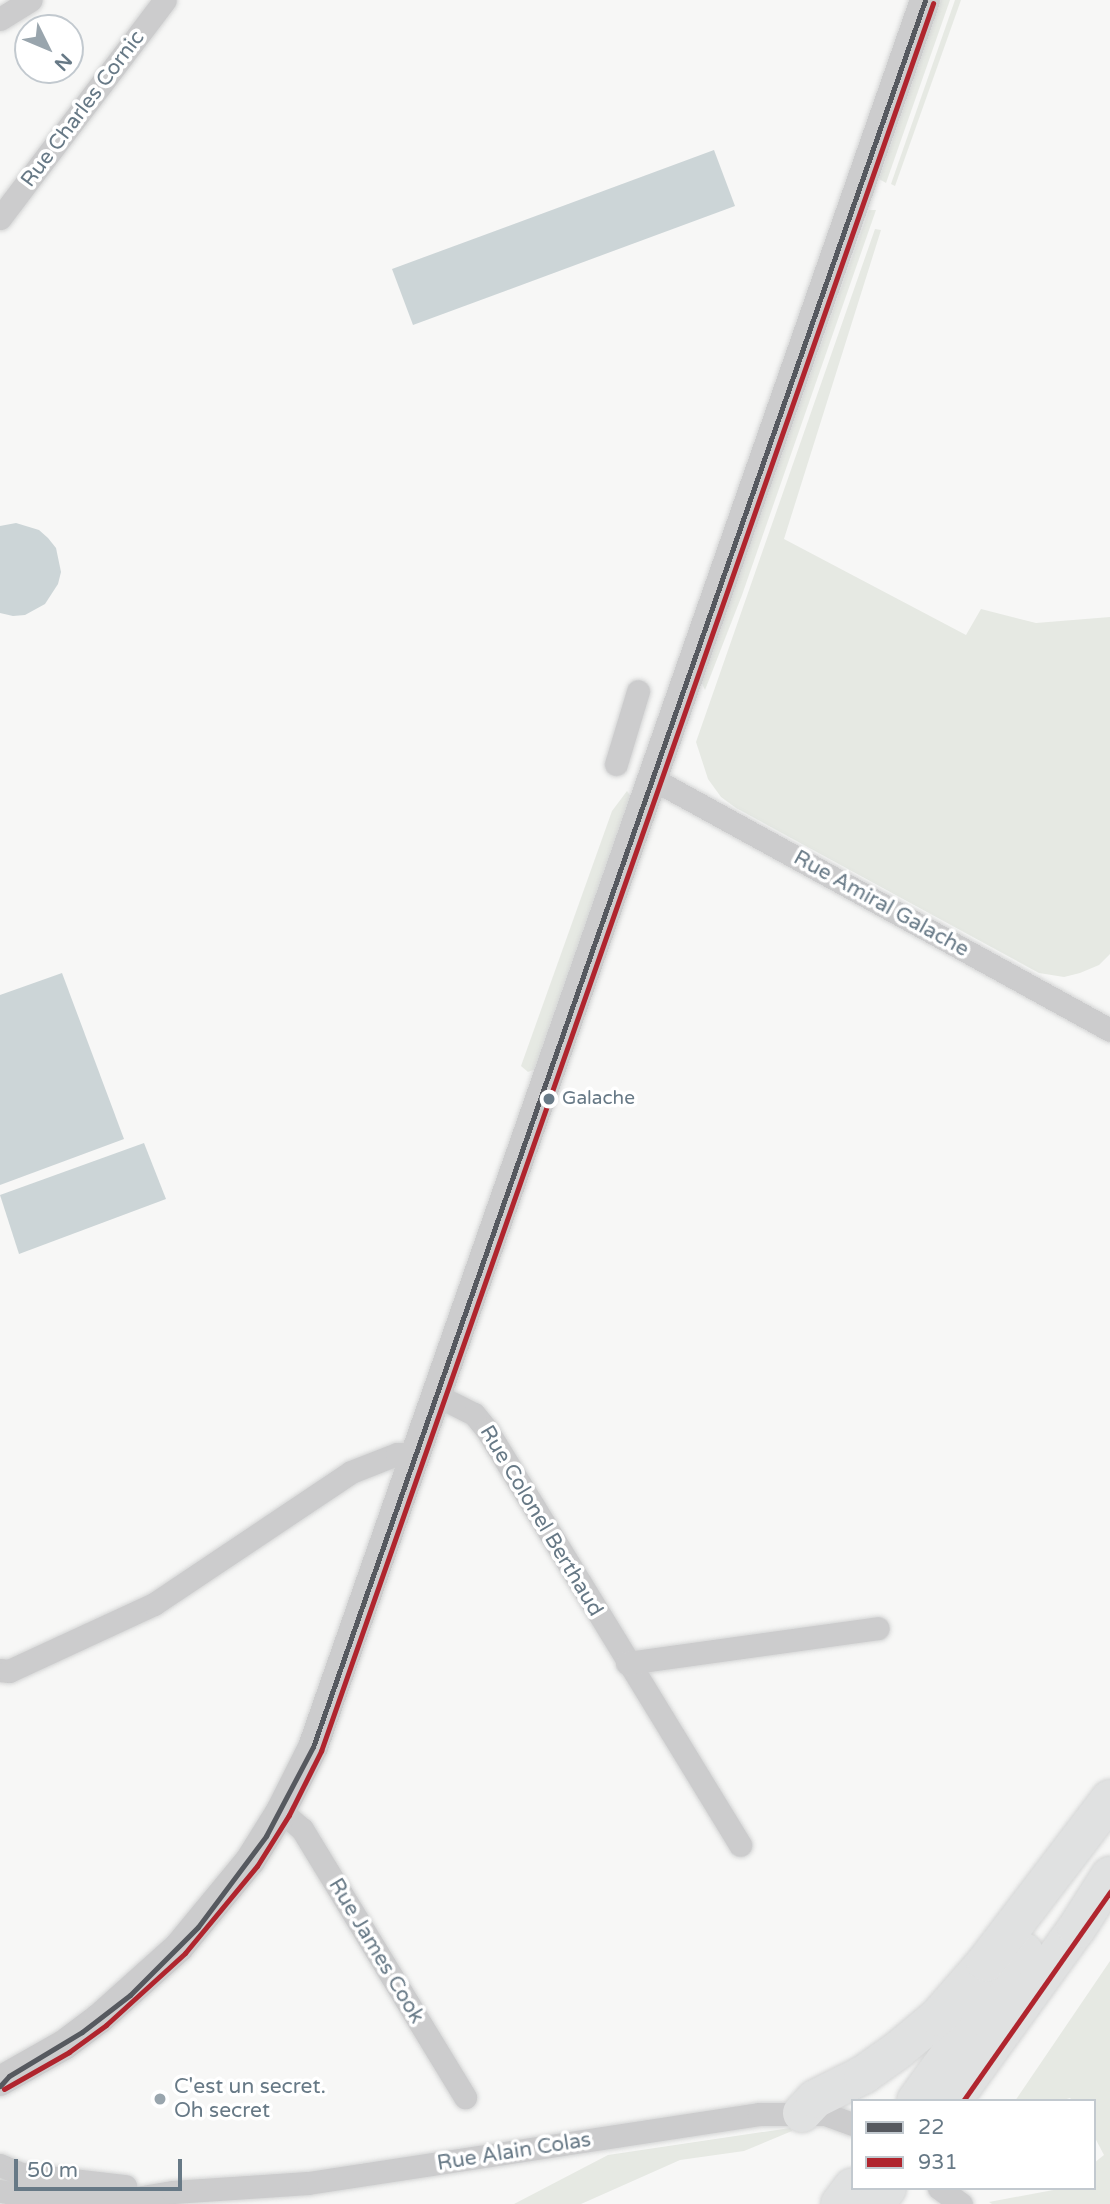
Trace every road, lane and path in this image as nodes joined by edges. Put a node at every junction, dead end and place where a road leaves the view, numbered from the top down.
1 (31, 0) edge
2 (165, 0) edge
3 (925, 0) edge
4 (0, 19) edge
5 (0, 218) edge
6 (638, 691) dead end
7 (616, 764) dead end
8 (653, 779) junction
9 (1110, 1030) edge
10 (438, 1396) junction
11 (418, 1454) junction
12 (878, 1628) dead end
13 (627, 1662) junction
14 (0, 1670) edge
15 (1110, 1799) edge
16 (281, 1811) junction
17 (1110, 1817) edge
18 (740, 1845) dead end
19 (1110, 1876) edge
20 (3, 2081) edge
21 (465, 2097) dead end
22 (917, 2099) edge
23 (953, 2099) edge
24 (802, 2113) junction
25 (851, 2123) edge
26 (0, 2165) edge
27 (942, 2190) edge
28 (173, 2192) junction
29 (9, 2197) edge
30 (961, 2204) edge

1 - 4 street
2 - 5 street, Rue Charles Cornic
3 - 8 street
6 - 7 street
8 - 9 street, Rue Amiral Galache
8 - 10 street
10 - 11 street
10 - 13 street, Rue Colonel Berthaud
11 - 14 street
11 - 16 street
12 - 13 street
13 - 18 street, Rue Colonel Berthaud
15 - 24 highway
16 - 20 street
16 - 21 street, Rue James Cook
17 - 22 highway
19 - 23 highway
24 - 25 street, Rue Alain Colas
24 - 28 street, Rue Alain Colas
26 - 28 street, Rue Alain Colas
27 - 30 street
28 - 29 street, Rue Alain Colas

